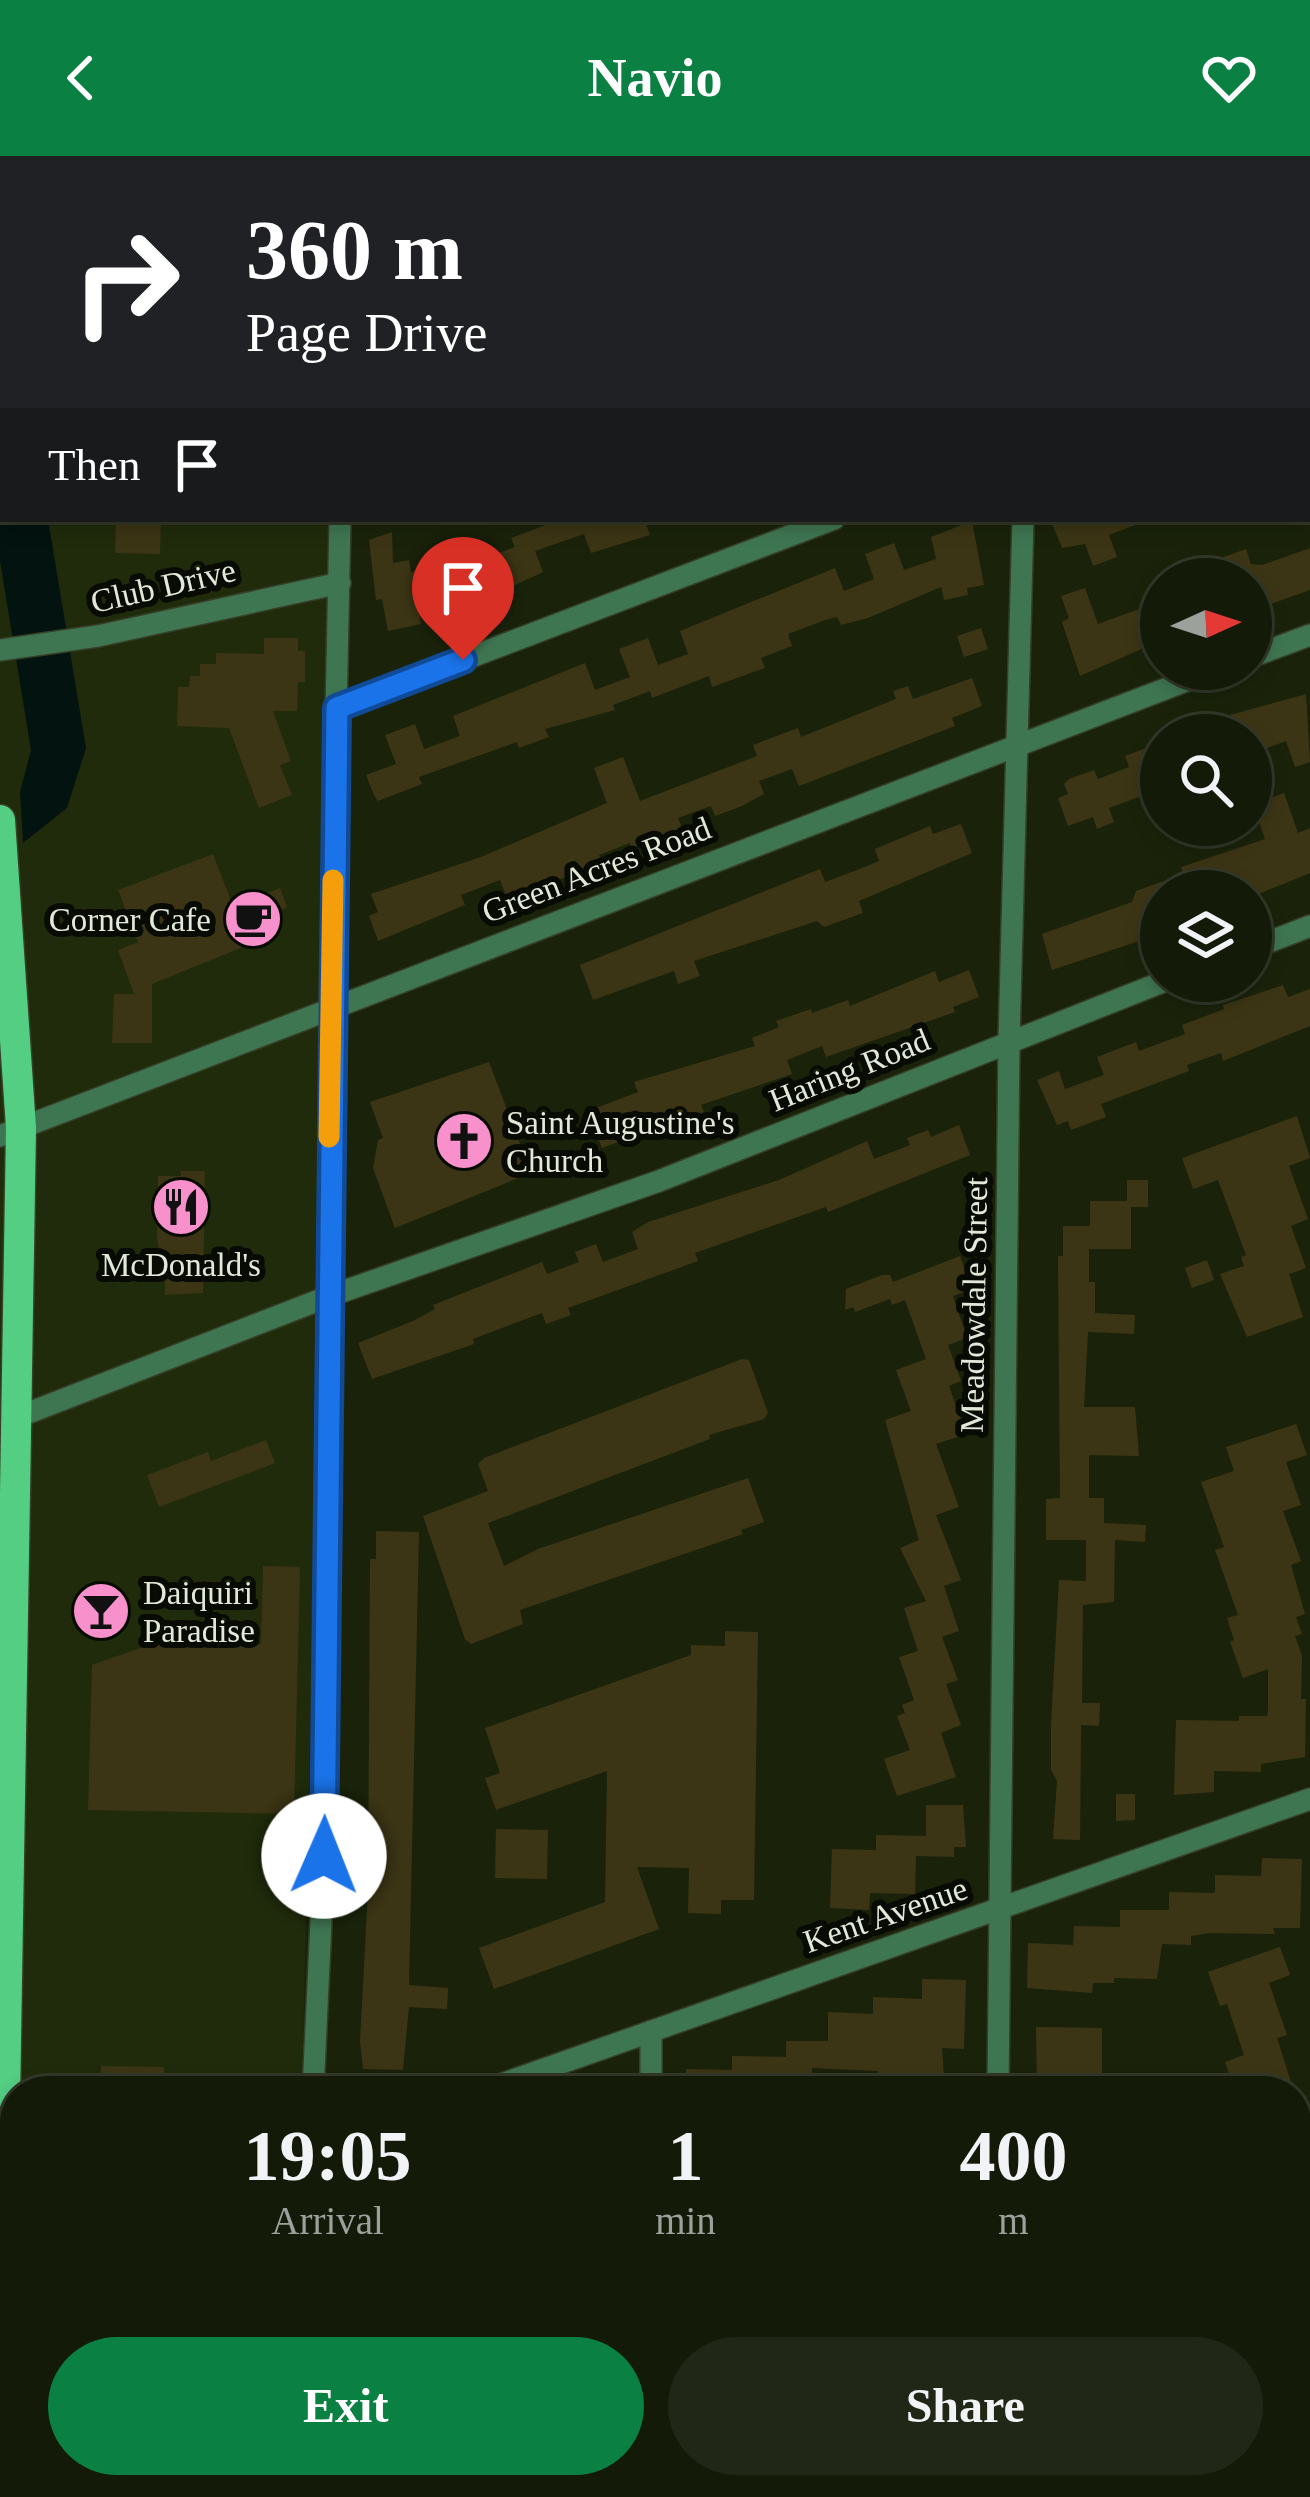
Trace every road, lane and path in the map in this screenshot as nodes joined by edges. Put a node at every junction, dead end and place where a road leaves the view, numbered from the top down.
1 (340, 522) edge
2 (826, 522) edge
3 (1023, 522) edge
4 (340, 584) junction
5 (1310, 634) edge
6 (6, 648) edge
7 (1272, 648) edge
8 (1160, 690) edge
9 (337, 708) junction
10 (1019, 742) junction
11 (0, 820) edge
12 (1310, 926) edge
13 (1272, 941) edge
14 (1140, 990) edge
15 (330, 1006) junction
16 (1009, 1040) junction
17 (10, 1132) edge
18 (0, 1260) edge
19 (327, 1297) junction
20 (20, 1306) junction
21 (18, 1417) junction
22 (1310, 1799) edge
23 (11, 1899) junction
24 (1000, 1910) junction
25 (0, 1929) edge
26 (651, 2031) junction
27 (9, 2076) edge
28 (314, 2076) edge
29 (524, 2076) edge
30 (651, 2076) edge
31 (998, 2076) edge

1 - 4 street
2 - 9 street
3 - 10 street, Meadowdale Street
4 - 6 street, Club Drive
4 - 9 street
5 - 7 street
8 - 10 street, Green Acres Road
9 - 15 street
10 - 15 street, Green Acres Road
10 - 16 street, Meadowdale Street
11 - 17 main road
12 - 13 street
14 - 16 street, Haring Road
15 - 17 street, Green Acres Road
15 - 19 street
16 - 19 street, Haring Road
16 - 24 street, Meadowdale Street
17 - 20 main road
18 - 20 main road
19 - 21 street, Haring Road
19 - 28 street
20 - 21 main road
21 - 23 main road
22 - 24 street, Kent Avenue
23 - 25 main road
23 - 27 main road
24 - 26 street, Kent Avenue
24 - 31 street, Meadowdale Street
26 - 29 street, Kent Avenue
26 - 30 street

